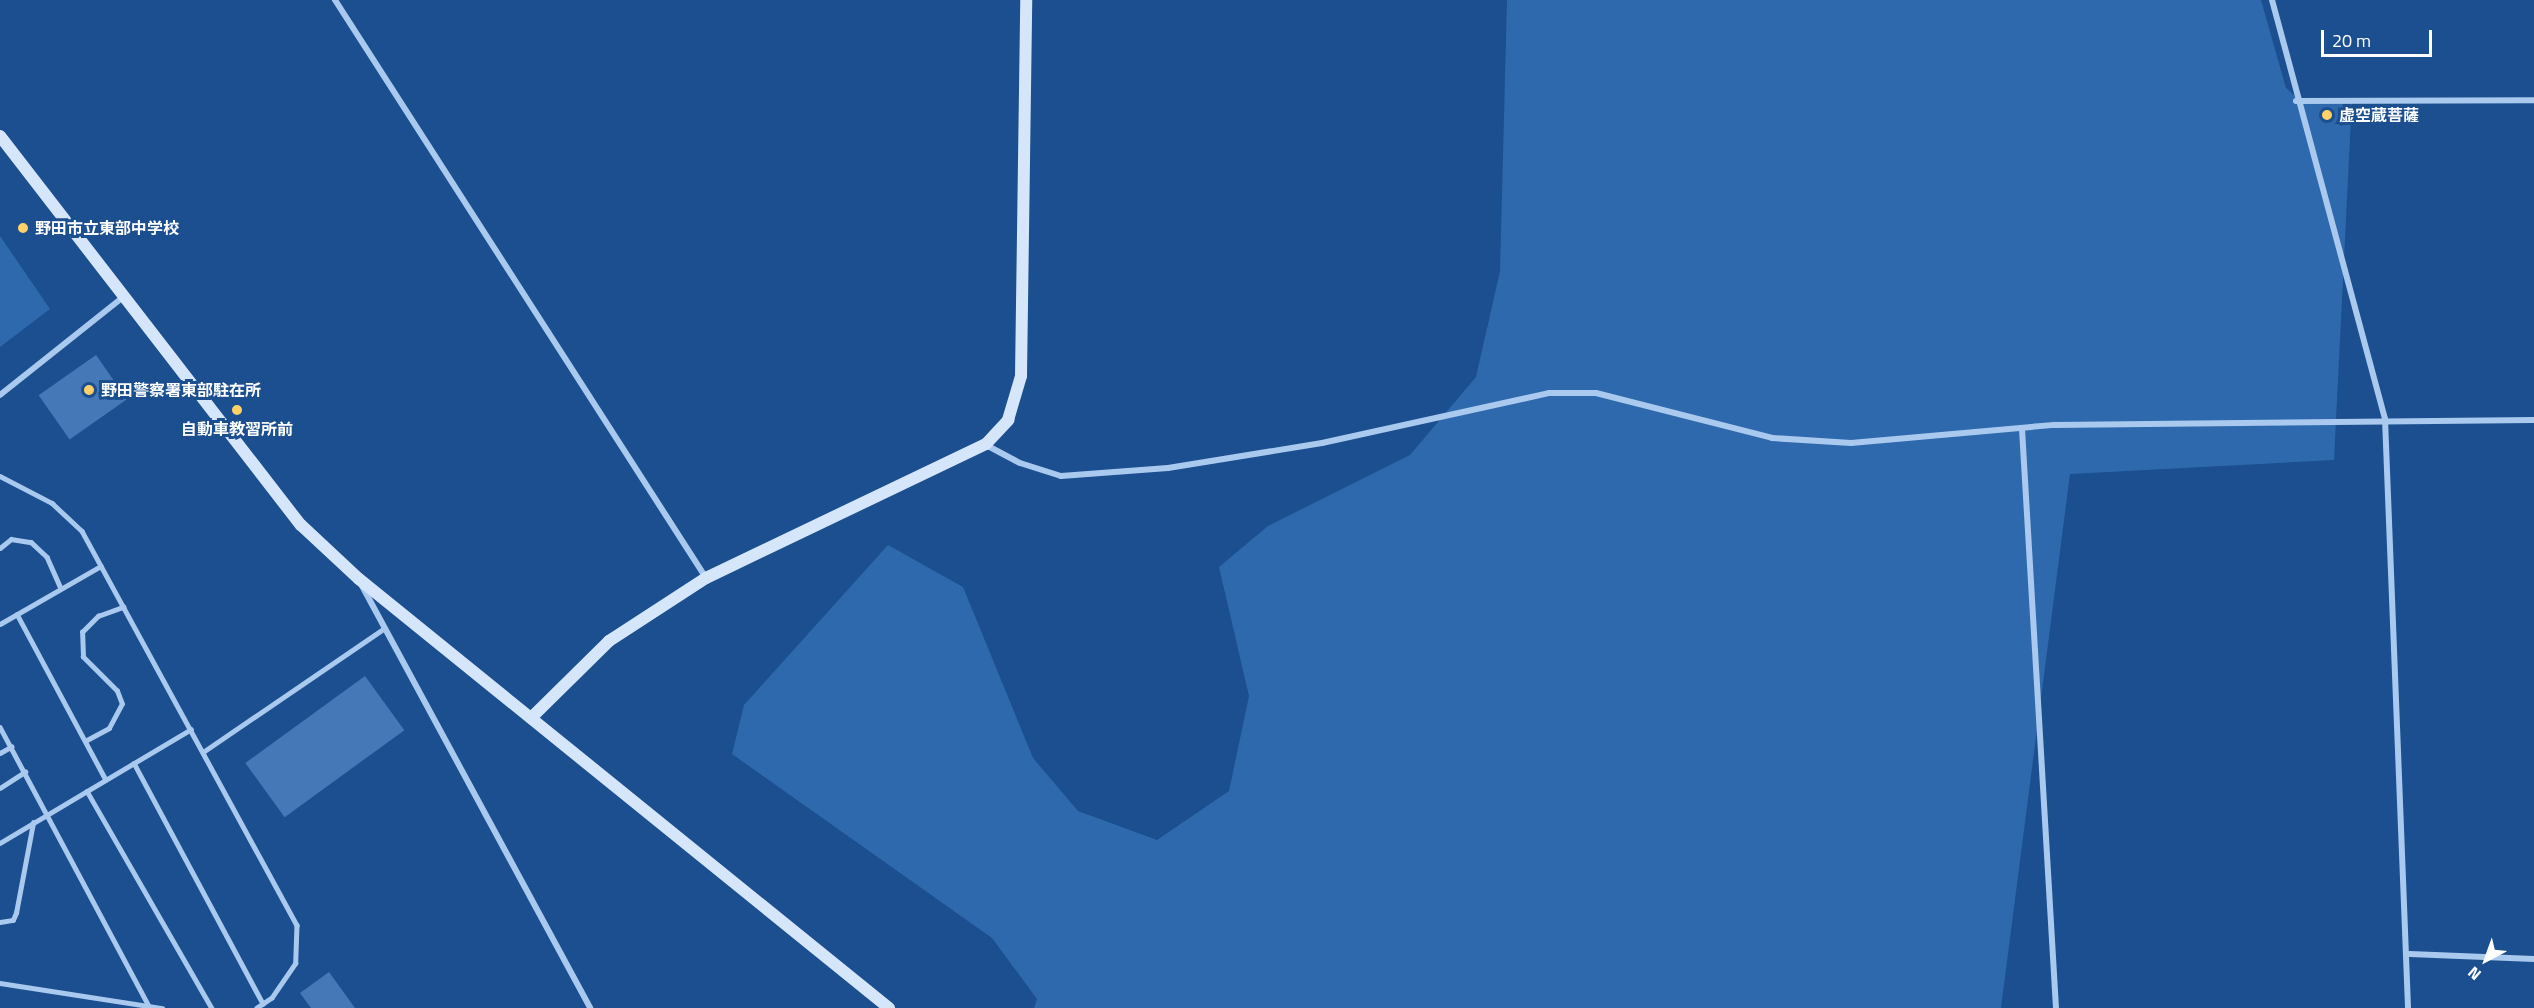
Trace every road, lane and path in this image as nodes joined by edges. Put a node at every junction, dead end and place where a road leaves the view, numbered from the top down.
1 (335, 0) edge
2 (1026, 0) edge
3 (2272, 0) edge
4 (2534, 100) edge
5 (2296, 101) junction
6 (0, 136) edge
7 (123, 297) junction
8 (0, 395) edge
9 (2385, 419) junction
10 (2534, 420) edge
11 (2022, 429) junction
12 (986, 444) junction
13 (0, 476) edge
14 (0, 548) edge
15 (101, 566) junction
16 (706, 578) junction
17 (359, 579) junction
18 (62, 588) junction
19 (123, 607) junction
20 (17, 614) junction
21 (0, 624) edge
22 (382, 630) junction
23 (531, 718) junction
24 (0, 727) edge
25 (190, 729) junction
26 (85, 741) junction
27 (11, 747) junction
28 (203, 752) junction
29 (0, 753) edge
30 (134, 763) junction
31 (25, 772) junction
32 (106, 780) junction
33 (0, 788) edge
34 (87, 791) junction
35 (47, 815) junction
36 (33, 823) junction
37 (0, 843) edge
38 (0, 922) edge
39 (2410, 954) junction
40 (2534, 959) edge
41 (0, 983) edge
42 (263, 1004) junction
43 (149, 1006) junction
44 (162, 1008) edge
45 (212, 1008) edge
46 (257, 1008) edge
47 (590, 1008) edge
48 (889, 1008) edge
49 (2056, 1008) edge
50 (2408, 1008) edge

1 - 16 street
2 - 12 street
3 - 5 street
4 - 5 street
5 - 9 street
6 - 7 street
7 - 8 street
7 - 17 street
9 - 10 street
9 - 11 street
9 - 39 street
11 - 12 street
11 - 49 street
12 - 16 street
13 - 15 lane
14 - 18 lane
15 - 18 lane
15 - 19 lane
16 - 23 street
17 - 22 street
17 - 23 street
18 - 20 lane
19 - 25 lane
19 - 26 lane
20 - 21 lane
20 - 26 lane
22 - 28 lane
22 - 47 street
23 - 48 street
24 - 27 lane
25 - 28 lane
25 - 30 lane
26 - 32 lane
27 - 29 lane
27 - 31 lane
28 - 42 lane
30 - 32 lane
30 - 42 lane
31 - 33 lane
31 - 35 lane
32 - 34 lane
34 - 35 lane
34 - 45 lane
35 - 36 lane
35 - 43 lane
36 - 37 lane
36 - 38 lane
39 - 40 street
39 - 50 street
41 - 43 lane
42 - 46 lane
43 - 44 lane

